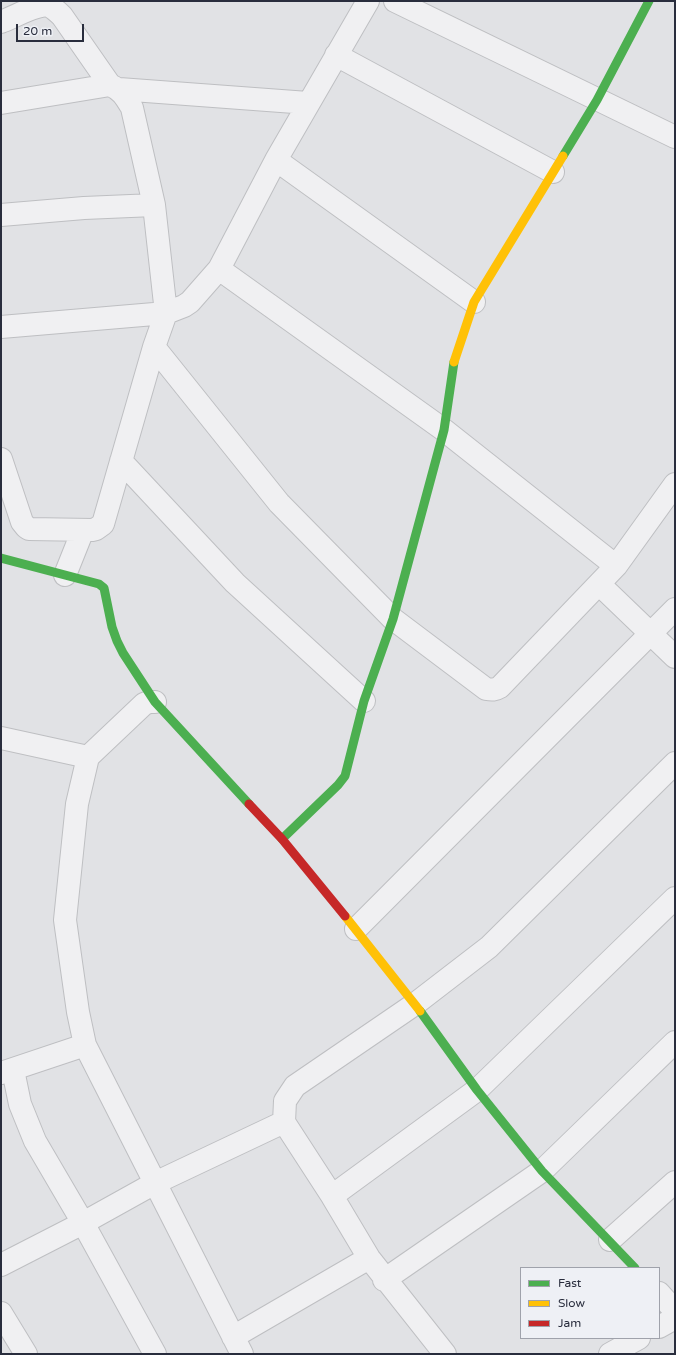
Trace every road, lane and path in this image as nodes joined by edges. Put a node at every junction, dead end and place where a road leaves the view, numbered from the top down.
1 (368, 1) edge
2 (395, 1) edge
3 (649, 1) edge
4 (1, 22) edge
5 (336, 55) junction
6 (115, 87) junction
7 (597, 100) junction
8 (1, 103) edge
9 (308, 103) junction
10 (675, 137) edge
11 (276, 160) junction
12 (553, 172) junction
13 (154, 205) junction
14 (1, 215) edge
15 (219, 269) junction
16 (474, 302) junction
17 (166, 313) junction
18 (1, 327) edge
19 (154, 347) junction
20 (444, 430) junction
21 (1, 459) edge
22 (121, 462) junction
23 (675, 484) edge
24 (83, 530) junction
25 (1, 558) edge
26 (616, 566) junction
27 (65, 575) junction
28 (599, 584) junction
29 (675, 609) edge
30 (393, 619) junction
31 (650, 633) junction
32 (675, 657) edge
33 (364, 701) junction
34 (155, 702) junction
35 (1, 738) edge
36 (88, 757) junction
37 (675, 762) edge
38 (282, 839) junction
39 (675, 898) edge
40 (356, 929) junction
41 (415, 1004) junction
42 (675, 1042) edge
43 (85, 1045) junction
44 (7, 1072) edge
45 (477, 1090) junction
46 (284, 1122) junction
47 (542, 1171) junction
48 (675, 1182) edge
49 (155, 1183) junction
50 (332, 1196) junction
51 (83, 1222) junction
52 (610, 1240) junction
53 (369, 1258) junction
54 (1, 1264) edge
55 (635, 1267) edge
56 (384, 1280) junction
57 (660, 1294) edge
58 (675, 1311) edge
59 (1, 1313) edge
60 (675, 1318) edge
61 (660, 1326) edge
62 (637, 1339) edge
63 (237, 1346) edge
64 (26, 1354) edge
65 (155, 1354) edge
66 (445, 1354) edge
67 (610, 1354) edge

1 - 5 street
2 - 7 street
3 - 7 street
4 - 6 street
5 - 9 street
5 - 12 street
6 - 8 street
6 - 9 street
6 - 13 street
7 - 10 street
7 - 12 street
9 - 11 street
11 - 15 street
11 - 16 street
12 - 16 street
13 - 14 street
13 - 17 street
15 - 17 street
15 - 20 street
16 - 20 street
17 - 18 street
17 - 19 street
19 - 22 street
19 - 30 street
20 - 26 street
20 - 30 street
21 - 24 street
22 - 24 street
22 - 33 street
23 - 26 street
24 - 27 street
25 - 27 street
26 - 28 street
27 - 34 street
28 - 30 street
28 - 31 street
29 - 31 street
30 - 33 street
31 - 32 street
31 - 40 street
33 - 38 street
34 - 36 street
34 - 38 street
35 - 36 street
36 - 43 street
37 - 41 street
38 - 40 street
39 - 45 street
40 - 41 street
41 - 45 street
41 - 46 street
42 - 47 street
43 - 44 street
43 - 49 street
44 - 51 street
45 - 47 street
45 - 50 street
46 - 49 street
46 - 50 street
47 - 52 street
47 - 56 street
48 - 52 street
49 - 51 street
49 - 63 street
50 - 53 street
51 - 54 street
51 - 65 street
52 - 55 street
53 - 56 street
53 - 63 street
56 - 66 street
57 - 58 street
59 - 64 street
60 - 61 street
62 - 67 street

